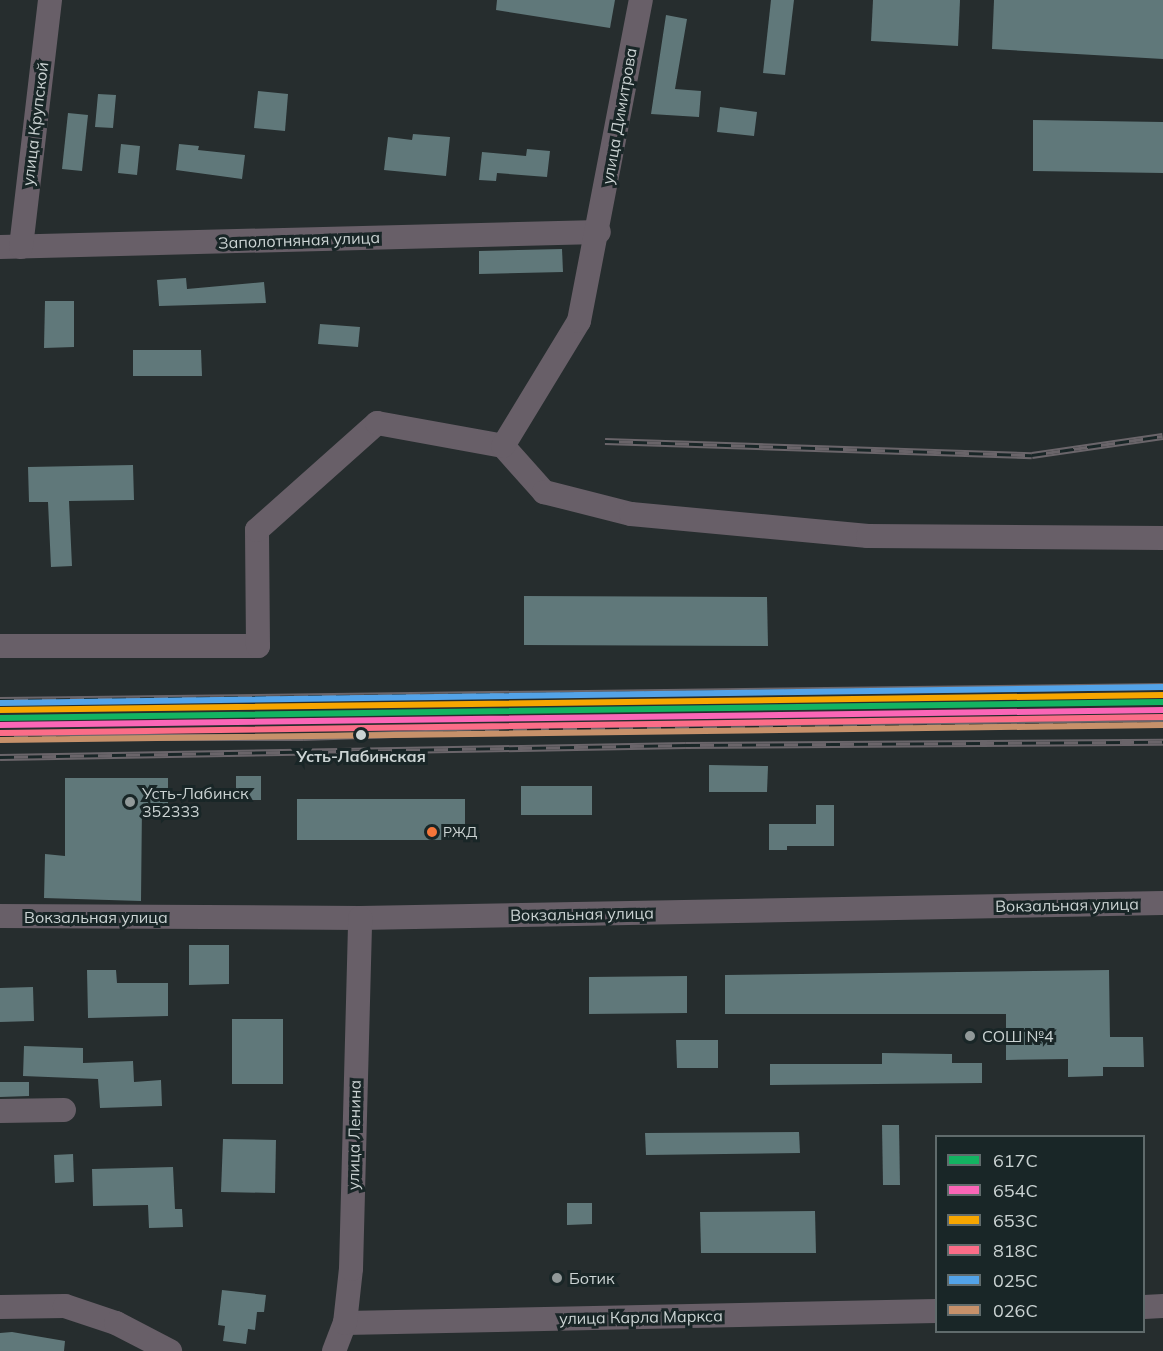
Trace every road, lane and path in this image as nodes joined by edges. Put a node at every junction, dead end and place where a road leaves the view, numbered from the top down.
1 (50, 0) edge
2 (641, 0) edge
3 (599, 231) junction
4 (10, 247) edge
5 (503, 446) junction
6 (1163, 538) edge
7 (0, 646) edge
8 (1163, 903) edge
9 (0, 916) edge
10 (360, 918) junction
11 (64, 1110) dead end
12 (0, 1111) edge
13 (1163, 1306) edge
14 (0, 1307) edge
15 (1145, 1307) edge
16 (935, 1311) edge
17 (345, 1323) junction
18 (170, 1351) edge
19 (334, 1351) edge

1 - 4 street, улица Крупской
2 - 3 street, улица Димитрова
3 - 4 street, Заполотняная улица
3 - 5 street, улица Димитрова
5 - 6 street
5 - 7 street
8 - 10 street, Вокзальная улица
9 - 10 street, Вокзальная улица
10 - 17 street, улица Ленина
11 - 12 street
13 - 15 street
14 - 18 street
16 - 17 street, улица Карла Маркса
17 - 19 street, улица Ленина

